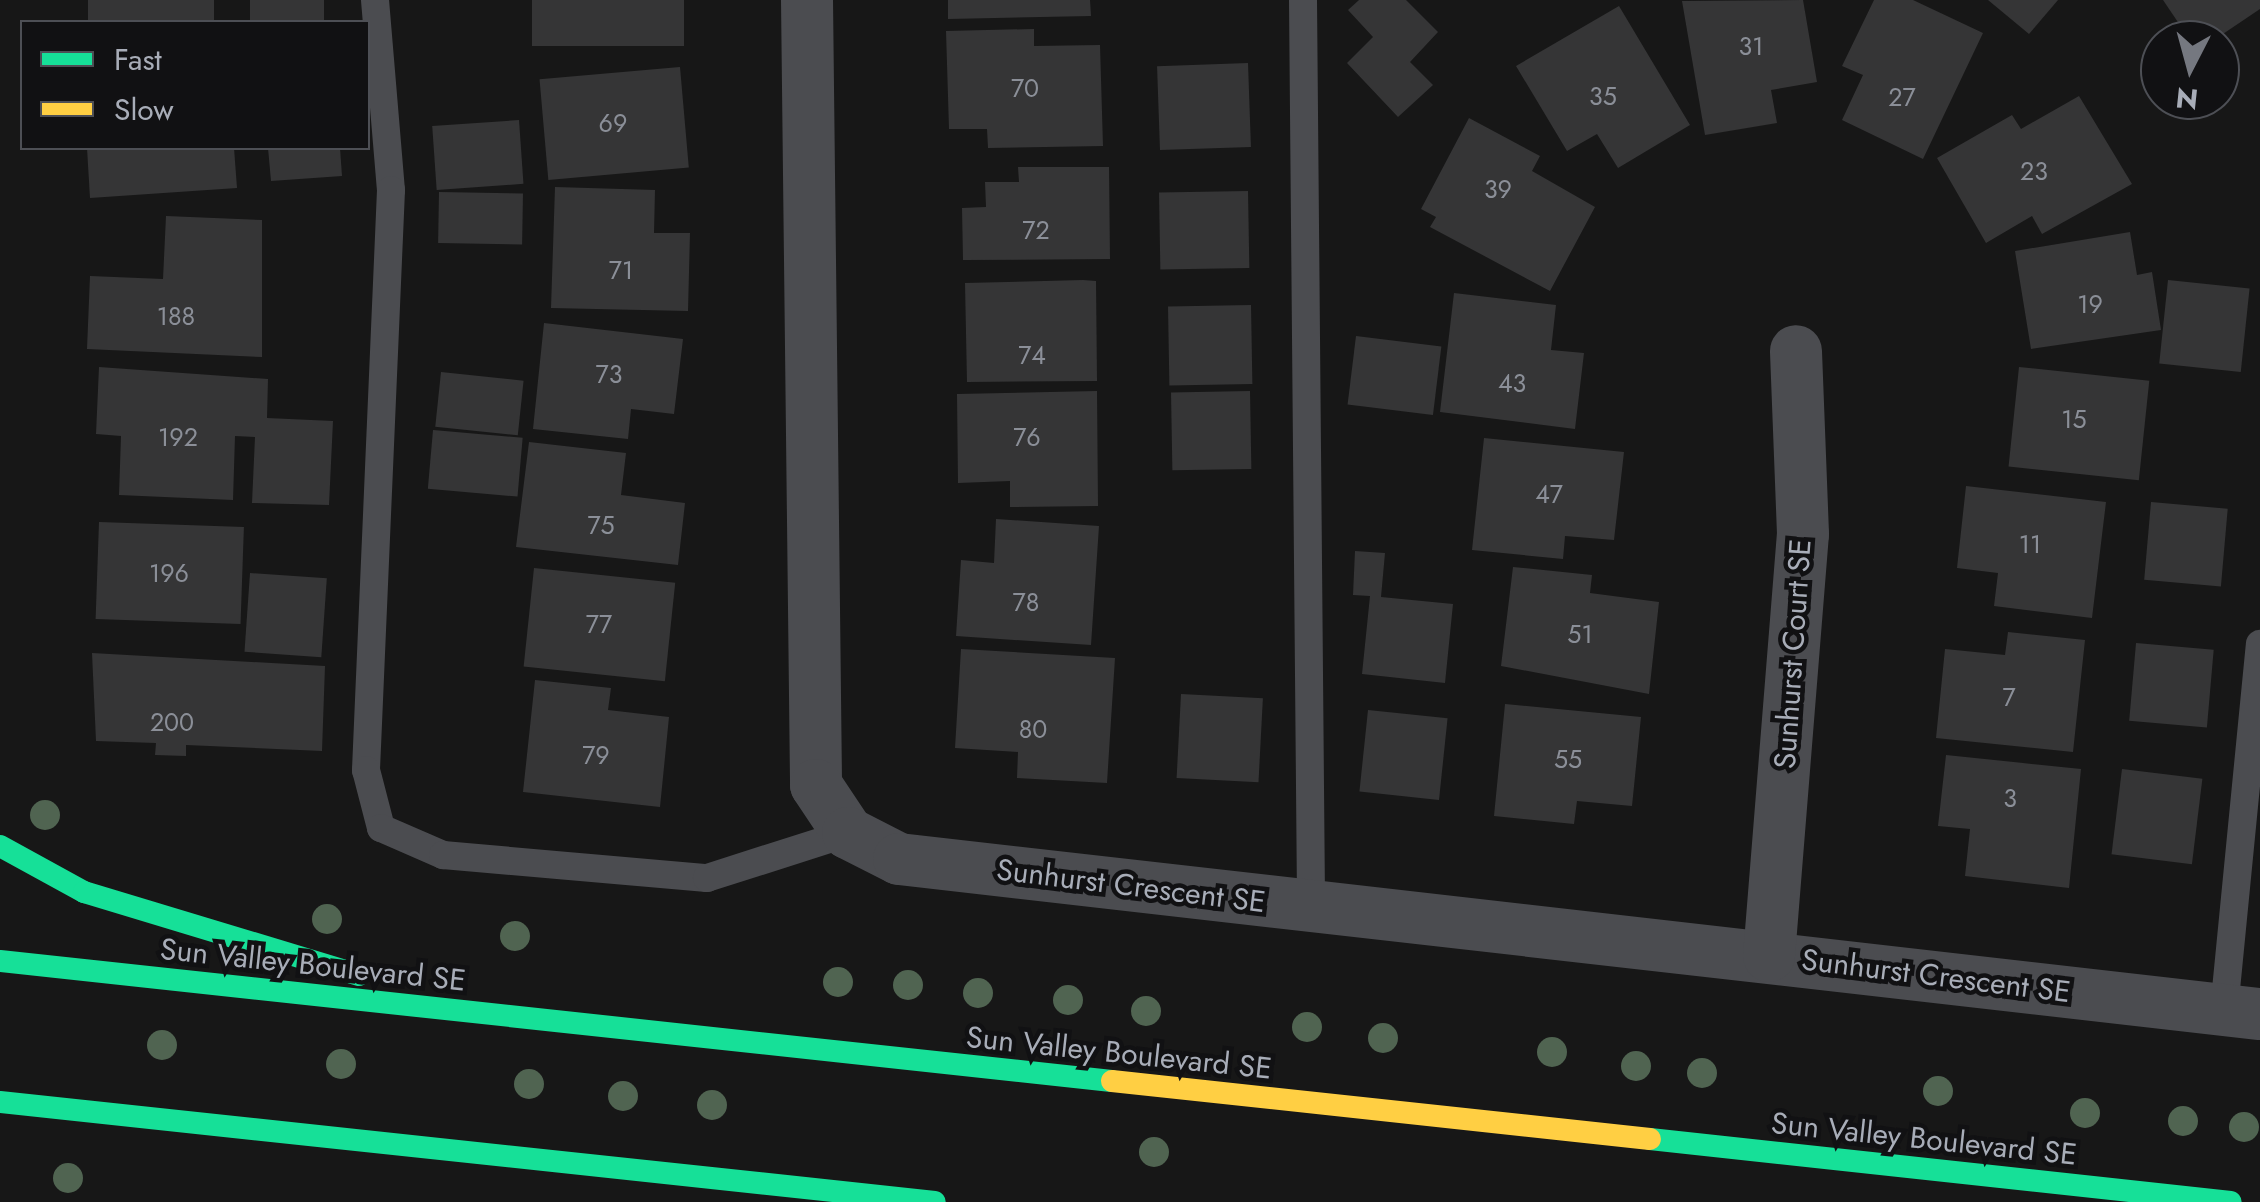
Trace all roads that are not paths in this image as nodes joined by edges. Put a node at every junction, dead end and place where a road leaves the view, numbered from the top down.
1 (375, 0) edge
2 (808, 0) edge
3 (1303, 0) edge
4 (1796, 351) dead end
5 (2260, 644) edge
6 (848, 834) junction
7 (0, 846) edge
8 (1311, 907) junction
9 (1769, 956) junction
10 (0, 961) edge
11 (2242, 1012) edge
12 (496, 1015) junction
13 (0, 1102) edge
14 (934, 1202) edge
15 (2231, 1202) edge

1 - 6 lane
2 - 6 street
3 - 8 lane
4 - 9 street, Sunhurst Court SE
5 - 11 lane
6 - 8 street, Sunhurst Crescent SE
7 - 12 main road
8 - 9 street, Sunhurst Crescent SE
9 - 11 street, Sunhurst Crescent SE
10 - 12 main road, Sun Valley Boulevard SE
12 - 15 main road, Sun Valley Boulevard SE
13 - 14 main road

